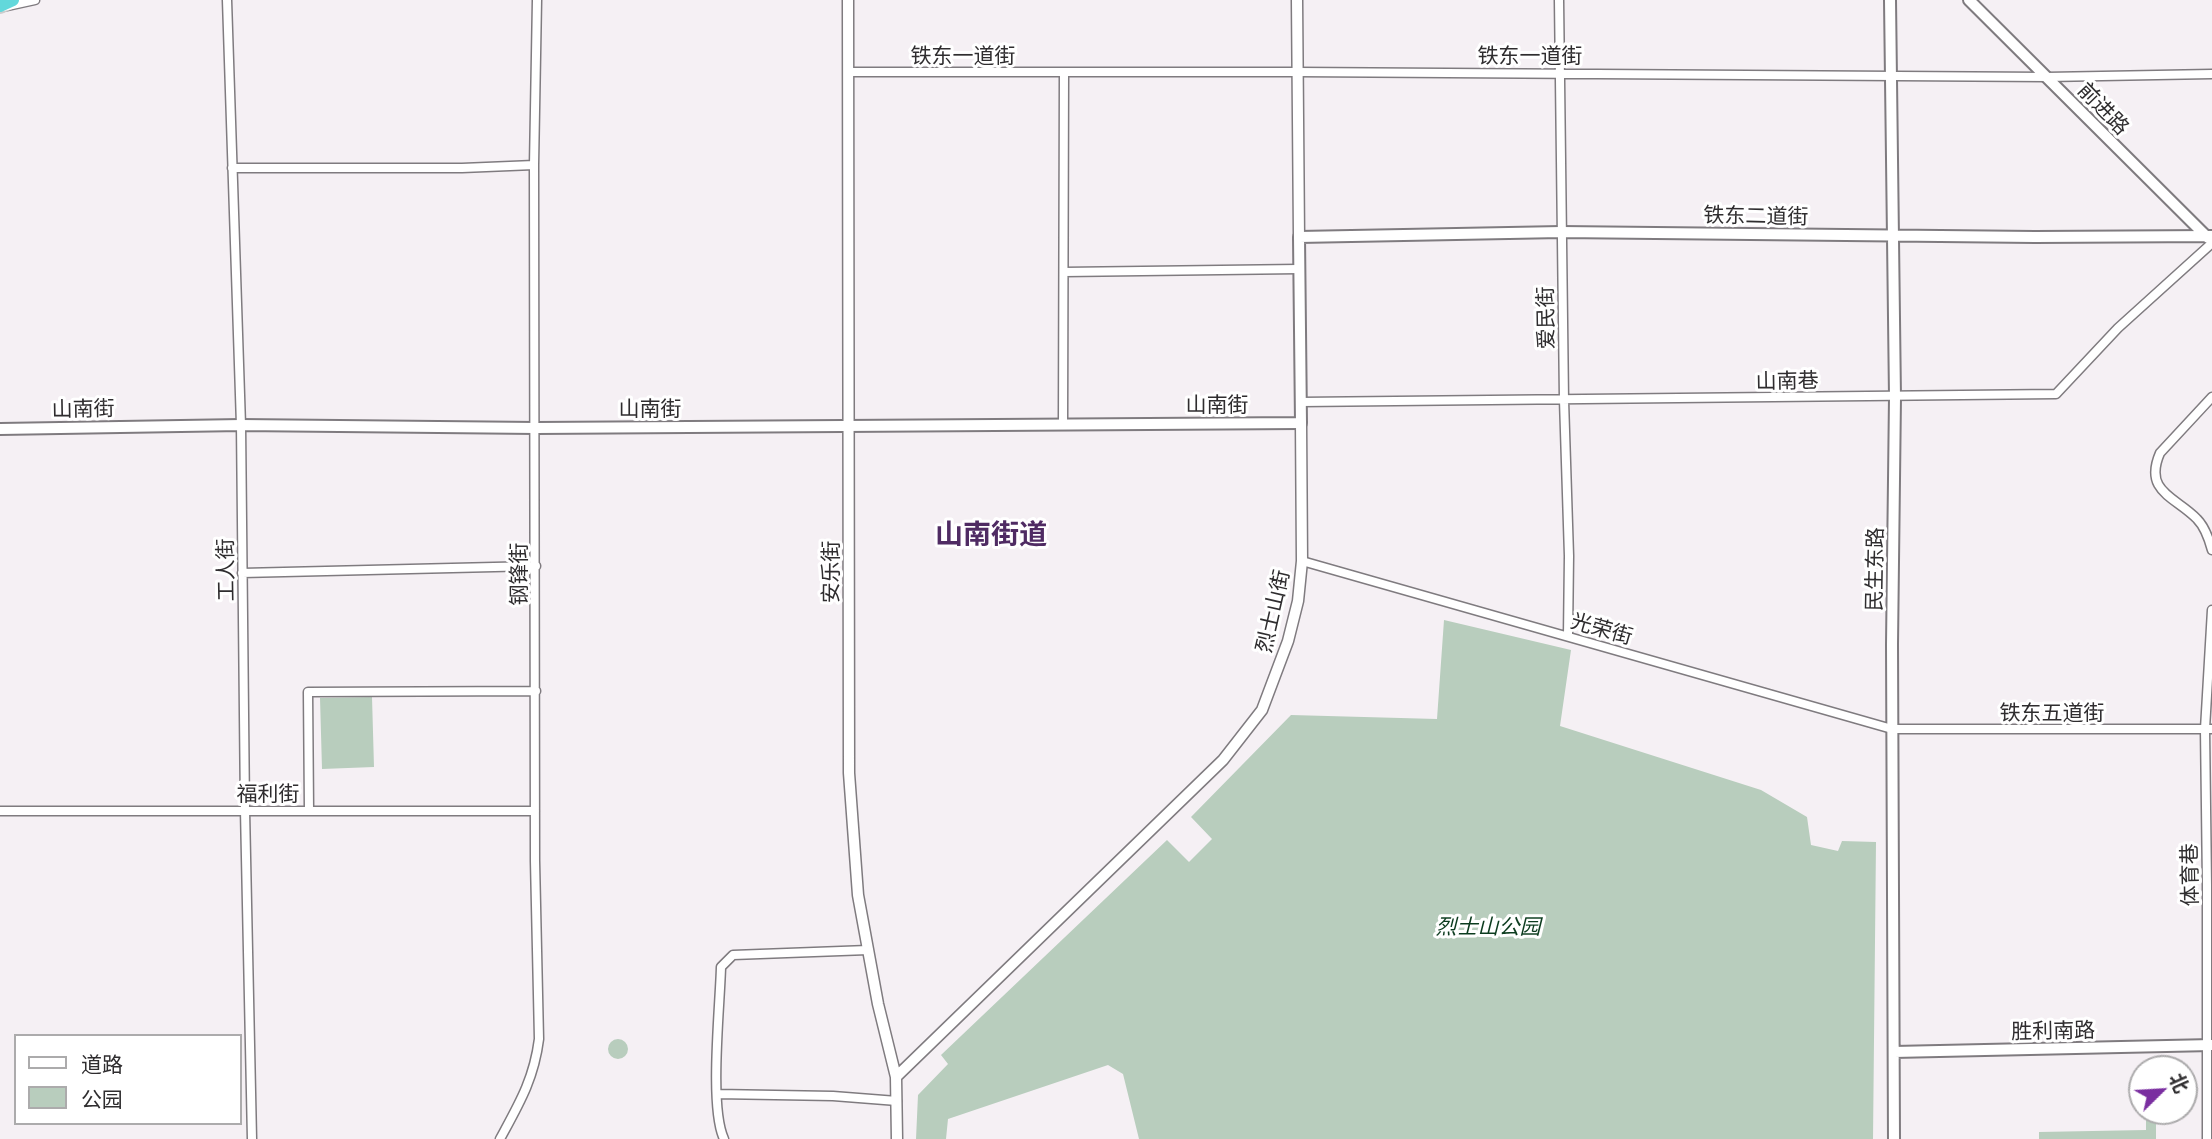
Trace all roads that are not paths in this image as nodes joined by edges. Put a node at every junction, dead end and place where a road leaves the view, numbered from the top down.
1 (227, 0) edge
2 (537, 0) edge
3 (848, 0) edge
4 (1297, 0) edge
5 (1559, 0) edge
6 (1890, 0) edge
7 (1969, 0) edge
8 (848, 72) junction
9 (1064, 72) junction
10 (1297, 72) junction
11 (1560, 73) junction
12 (2212, 74) edge
13 (1891, 75) junction
14 (2047, 77) junction
15 (534, 165) junction
16 (232, 167) junction
17 (1561, 232) junction
18 (1893, 236) junction
19 (1299, 237) junction
20 (2211, 239) edge
21 (1298, 269) junction
22 (1065, 272) junction
23 (1895, 397) junction
24 (2212, 397) edge
25 (1564, 400) junction
26 (1301, 402) junction
27 (1301, 423) junction
28 (1063, 424) junction
29 (241, 425) junction
30 (848, 425) junction
31 (536, 428) junction
32 (0, 429) edge
33 (2212, 550) edge
34 (1302, 561) junction
35 (536, 566) junction
36 (242, 573) junction
37 (2212, 610) edge
38 (2211, 635) edge
39 (1568, 636) junction
40 (536, 691) junction
41 (1892, 729) junction
42 (2208, 729) edge
43 (244, 810) junction
44 (309, 810) junction
45 (0, 811) edge
46 (535, 811) junction
47 (868, 950) junction
48 (2209, 1046) edge
49 (1894, 1052) junction
50 (896, 1077) junction
51 (717, 1094) junction
52 (897, 1101) junction
53 (252, 1139) edge
54 (500, 1139) edge
55 (724, 1139) edge
56 (897, 1139) edge
57 (1894, 1139) edge
58 (2207, 1139) edge

1 - 16 street, 工人街
2 - 15 street, 钢锋街
3 - 8 street, 安乐街
4 - 10 street, 烈士山街
5 - 11 street, 爱民街
6 - 13 main road, 民生东路
7 - 14 main road, 前进路
8 - 9 street, 铁东一道街
8 - 30 street, 安乐街
9 - 10 street, 铁东一道街
9 - 22 street
10 - 11 street, 铁东一道街
10 - 19 street, 烈士山街
11 - 13 street, 铁东一道街
11 - 17 street, 爱民街
12 - 14 street, 铁东一道街
13 - 14 street, 铁东一道街
13 - 18 main road, 民生东路
14 - 20 main road, 前进路
15 - 16 street
15 - 31 street, 钢锋街
16 - 29 street, 工人街
17 - 18 main road, 铁东二道街
17 - 19 main road, 铁东二道街
17 - 25 street, 爱民街
18 - 20 main road, 铁东二道街
18 - 23 main road, 民生东路
19 - 21 main road, 烈士山街
20 - 23 street, 山南巷
21 - 22 street
21 - 26 main road, 烈士山街
22 - 28 street
23 - 25 street, 山南巷
23 - 41 main road, 民生东路
24 - 33 street
25 - 26 street, 山南巷
25 - 39 street, 爱民街
26 - 27 main road, 烈士山街
27 - 28 main road, 山南街
27 - 34 street, 烈士山街
28 - 30 main road, 山南街
29 - 31 main road, 山南街
29 - 32 main road, 山南街
29 - 36 street, 工人街
30 - 31 main road, 山南街
30 - 47 street, 安乐街
31 - 35 street, 钢锋街
34 - 39 street, 光荣街
34 - 50 street, 烈士山街
35 - 36 street
35 - 40 street, 钢锋街
36 - 43 street, 工人街
37 - 38 street, 体育巷
38 - 42 street, 体育巷
39 - 41 street, 光荣街
40 - 44 street
40 - 46 street, 钢锋街
41 - 42 street, 铁东五道街
41 - 49 main road, 民生东路
42 - 48 street, 体育巷
43 - 44 street, 福利街
43 - 45 street, 福利街
43 - 53 street, 工人街
44 - 46 street, 福利街
46 - 54 street, 钢锋街
47 - 50 street, 安乐街
47 - 51 street
48 - 49 main road, 胜利南路
48 - 58 street, 体育巷
49 - 57 main road, 民生东路
50 - 52 street, 安乐街
51 - 52 street
51 - 55 street
52 - 56 street, 安乐街

